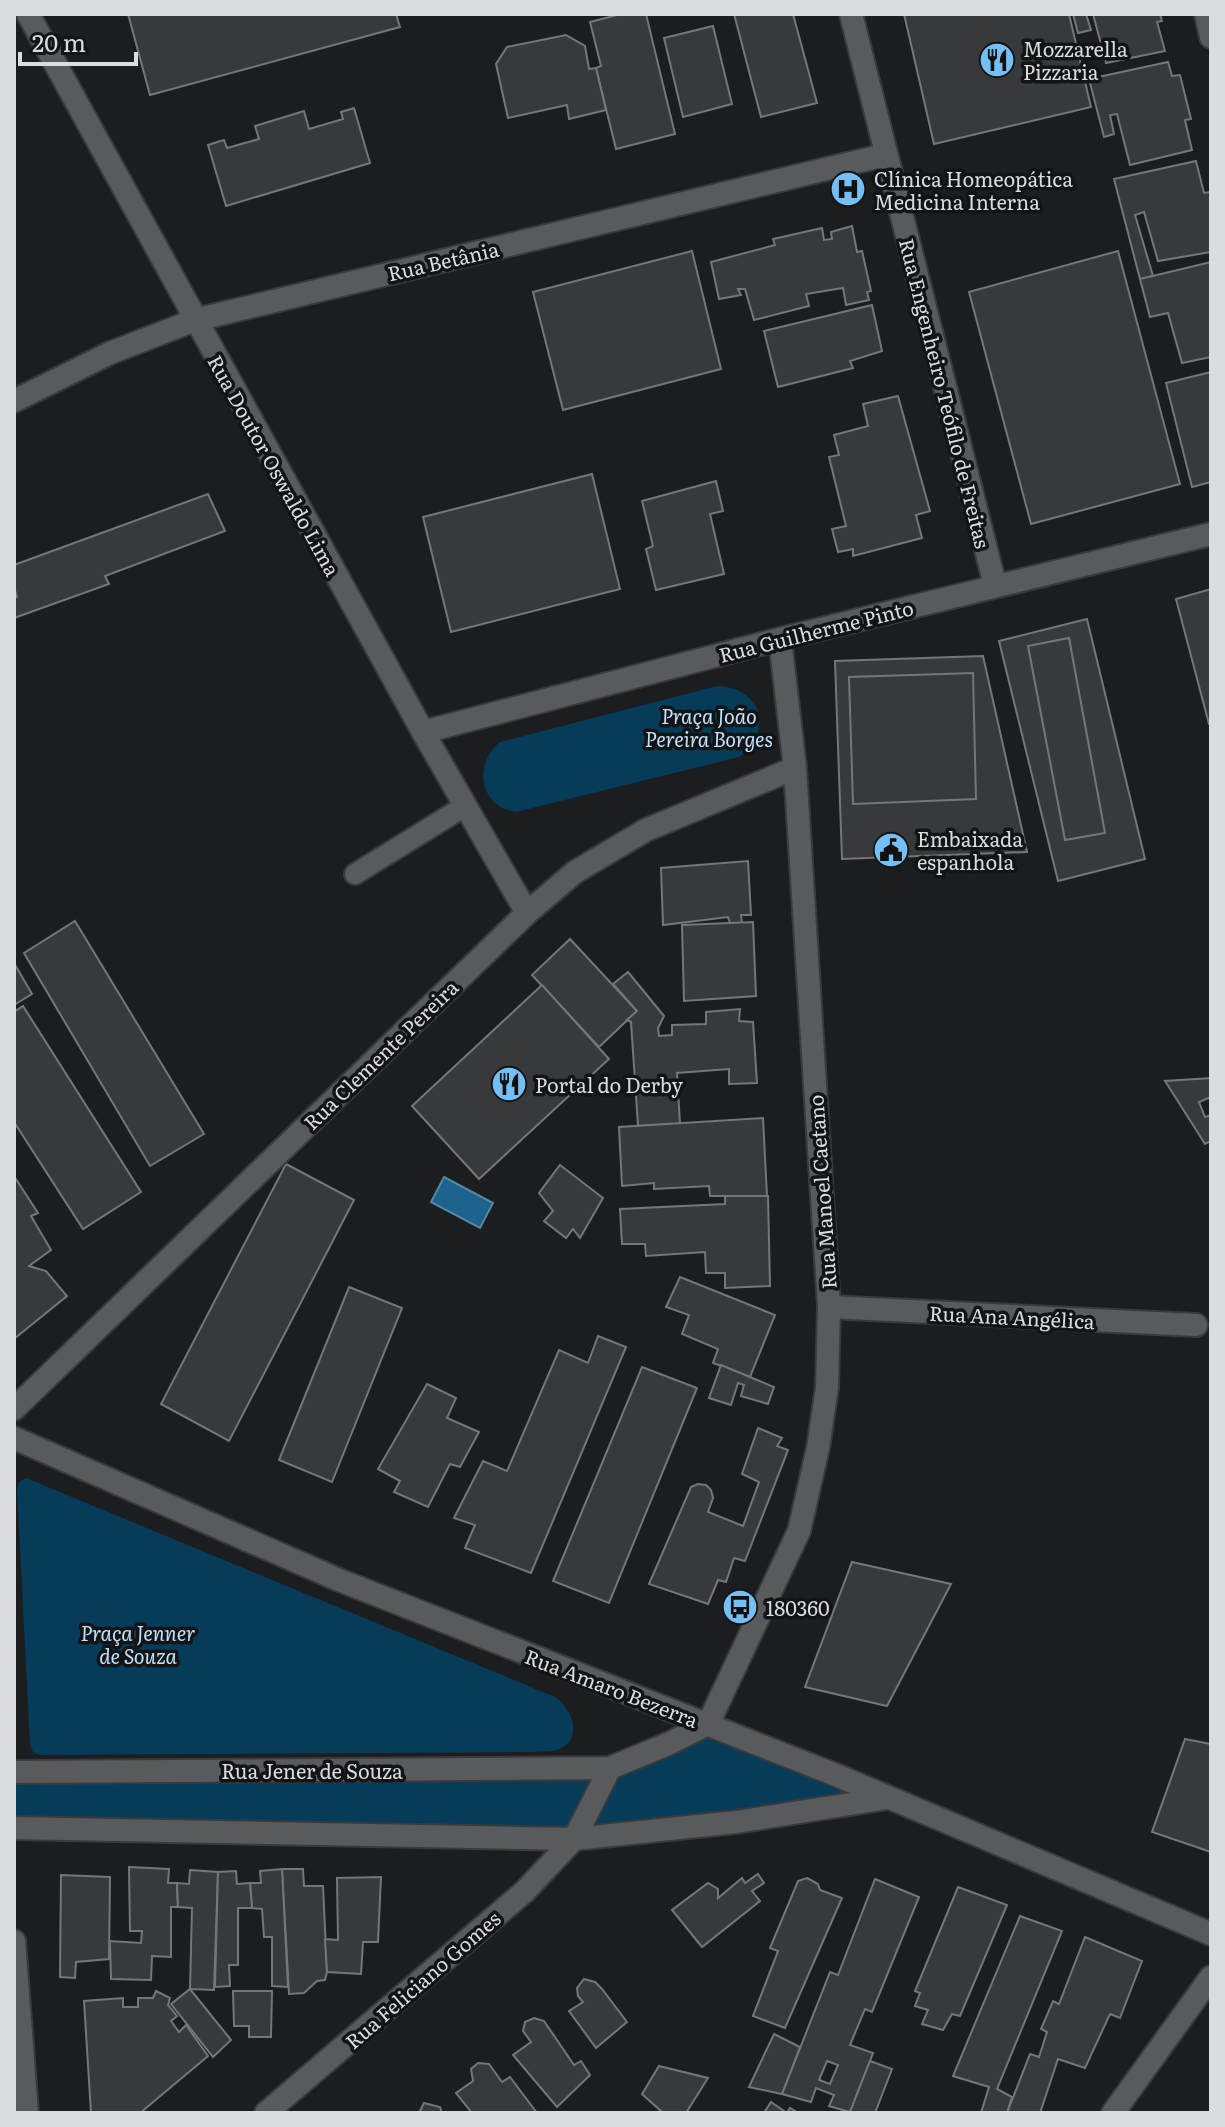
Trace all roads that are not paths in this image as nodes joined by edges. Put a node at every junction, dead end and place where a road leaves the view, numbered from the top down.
1 (28, 14) edge
2 (851, 14) edge
3 (1206, 14) edge
4 (1211, 37) edge
5 (885, 155) junction
6 (195, 320) junction
7 (14, 401) edge
8 (1211, 534) edge
9 (995, 585) junction
10 (780, 639) junction
11 (423, 732) junction
12 (795, 768) junction
13 (465, 806) junction
14 (355, 874) dead end
15 (527, 913) junction
16 (829, 1307) junction
17 (1196, 1325) dead end
18 (14, 1409) edge
19 (14, 1438) edge
20 (708, 1724) junction
21 (610, 1768) junction
22 (14, 1772) edge
23 (888, 1798) junction
24 (14, 1828) edge
25 (574, 1839) junction
26 (1211, 1934) edge
27 (14, 1941) edge
28 (1211, 1977) edge
29 (27, 2113) edge
30 (266, 2113) edge
31 (1113, 2113) edge

1 - 6 street, Rua Doutor Oswaldo Lima
2 - 5 street, Rua Engenheiro Teófilo de Freitas
3 - 4 street
5 - 6 street, Rua Betânia
5 - 9 street, Rua Engenheiro Teófilo de Freitas
6 - 7 street, Rua Betânia
6 - 11 street, Rua Doutor Oswaldo Lima
8 - 9 street, Rua Guilherme Pinto
9 - 10 street, Rua Guilherme Pinto
10 - 11 street, Rua Guilherme Pinto
10 - 12 street, Rua Manoel Caetano
11 - 13 street, Rua Doutor Oswaldo Lima
12 - 15 street, Rua Clemente Pereira
12 - 16 street, Rua Manoel Caetano
13 - 14 lane
13 - 15 street, Rua Doutor Oswaldo Lima
15 - 18 street, Rua Clemente Pereira
16 - 17 street, Rua Ana Angélica
16 - 20 street, Rua Manoel Caetano
19 - 20 street, Rua Amaro Bezerra
20 - 21 street, Rua Jener de Souza
20 - 23 street, Rua Amaro Bezerra
21 - 22 street, Rua Jener de Souza
21 - 25 street
23 - 25 street
23 - 26 street, Rua Amaro Bezerra
24 - 25 street
25 - 30 street, Rua Feliciano Gomes
27 - 29 street
28 - 31 street

